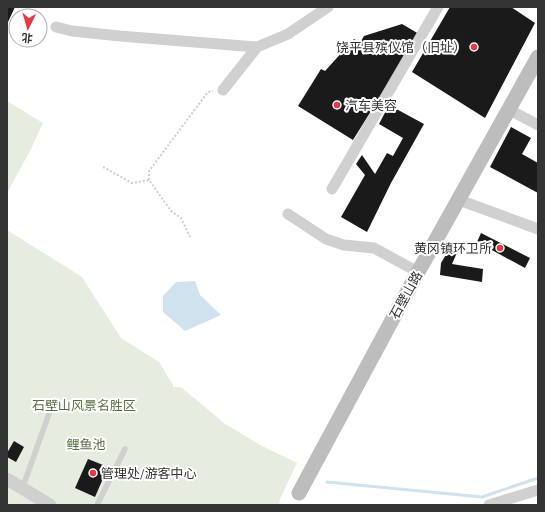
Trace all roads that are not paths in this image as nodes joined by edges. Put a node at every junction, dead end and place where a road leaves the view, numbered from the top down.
1 (328, 7) edge
2 (438, 7) edge
3 (56, 27) dead end
4 (257, 47) junction
5 (538, 57) edge
6 (225, 87) road end
7 (508, 109) junction
8 (538, 125) edge
9 (332, 189) dead end
10 (459, 200) junction
11 (288, 214) dead end
12 (538, 229) edge
13 (418, 272) junction
14 (51, 408) dead end
15 (125, 449) dead end
16 (7, 479) edge
17 (22, 489) junction
18 (538, 490) edge
19 (299, 493) dead end
20 (50, 505) edge
21 (97, 505) edge
22 (489, 505) edge

1 - 4 street
2 - 9 street
3 - 4 street
4 - 6 street
5 - 7 main road, 石壁山路
7 - 8 street
7 - 10 main road, 石壁山路
10 - 12 street
10 - 13 main road, 石壁山路
11 - 13 street
13 - 19 main road, 石壁山路
14 - 17 lane
15 - 21 lane
16 - 17 street
17 - 20 street
18 - 22 street

